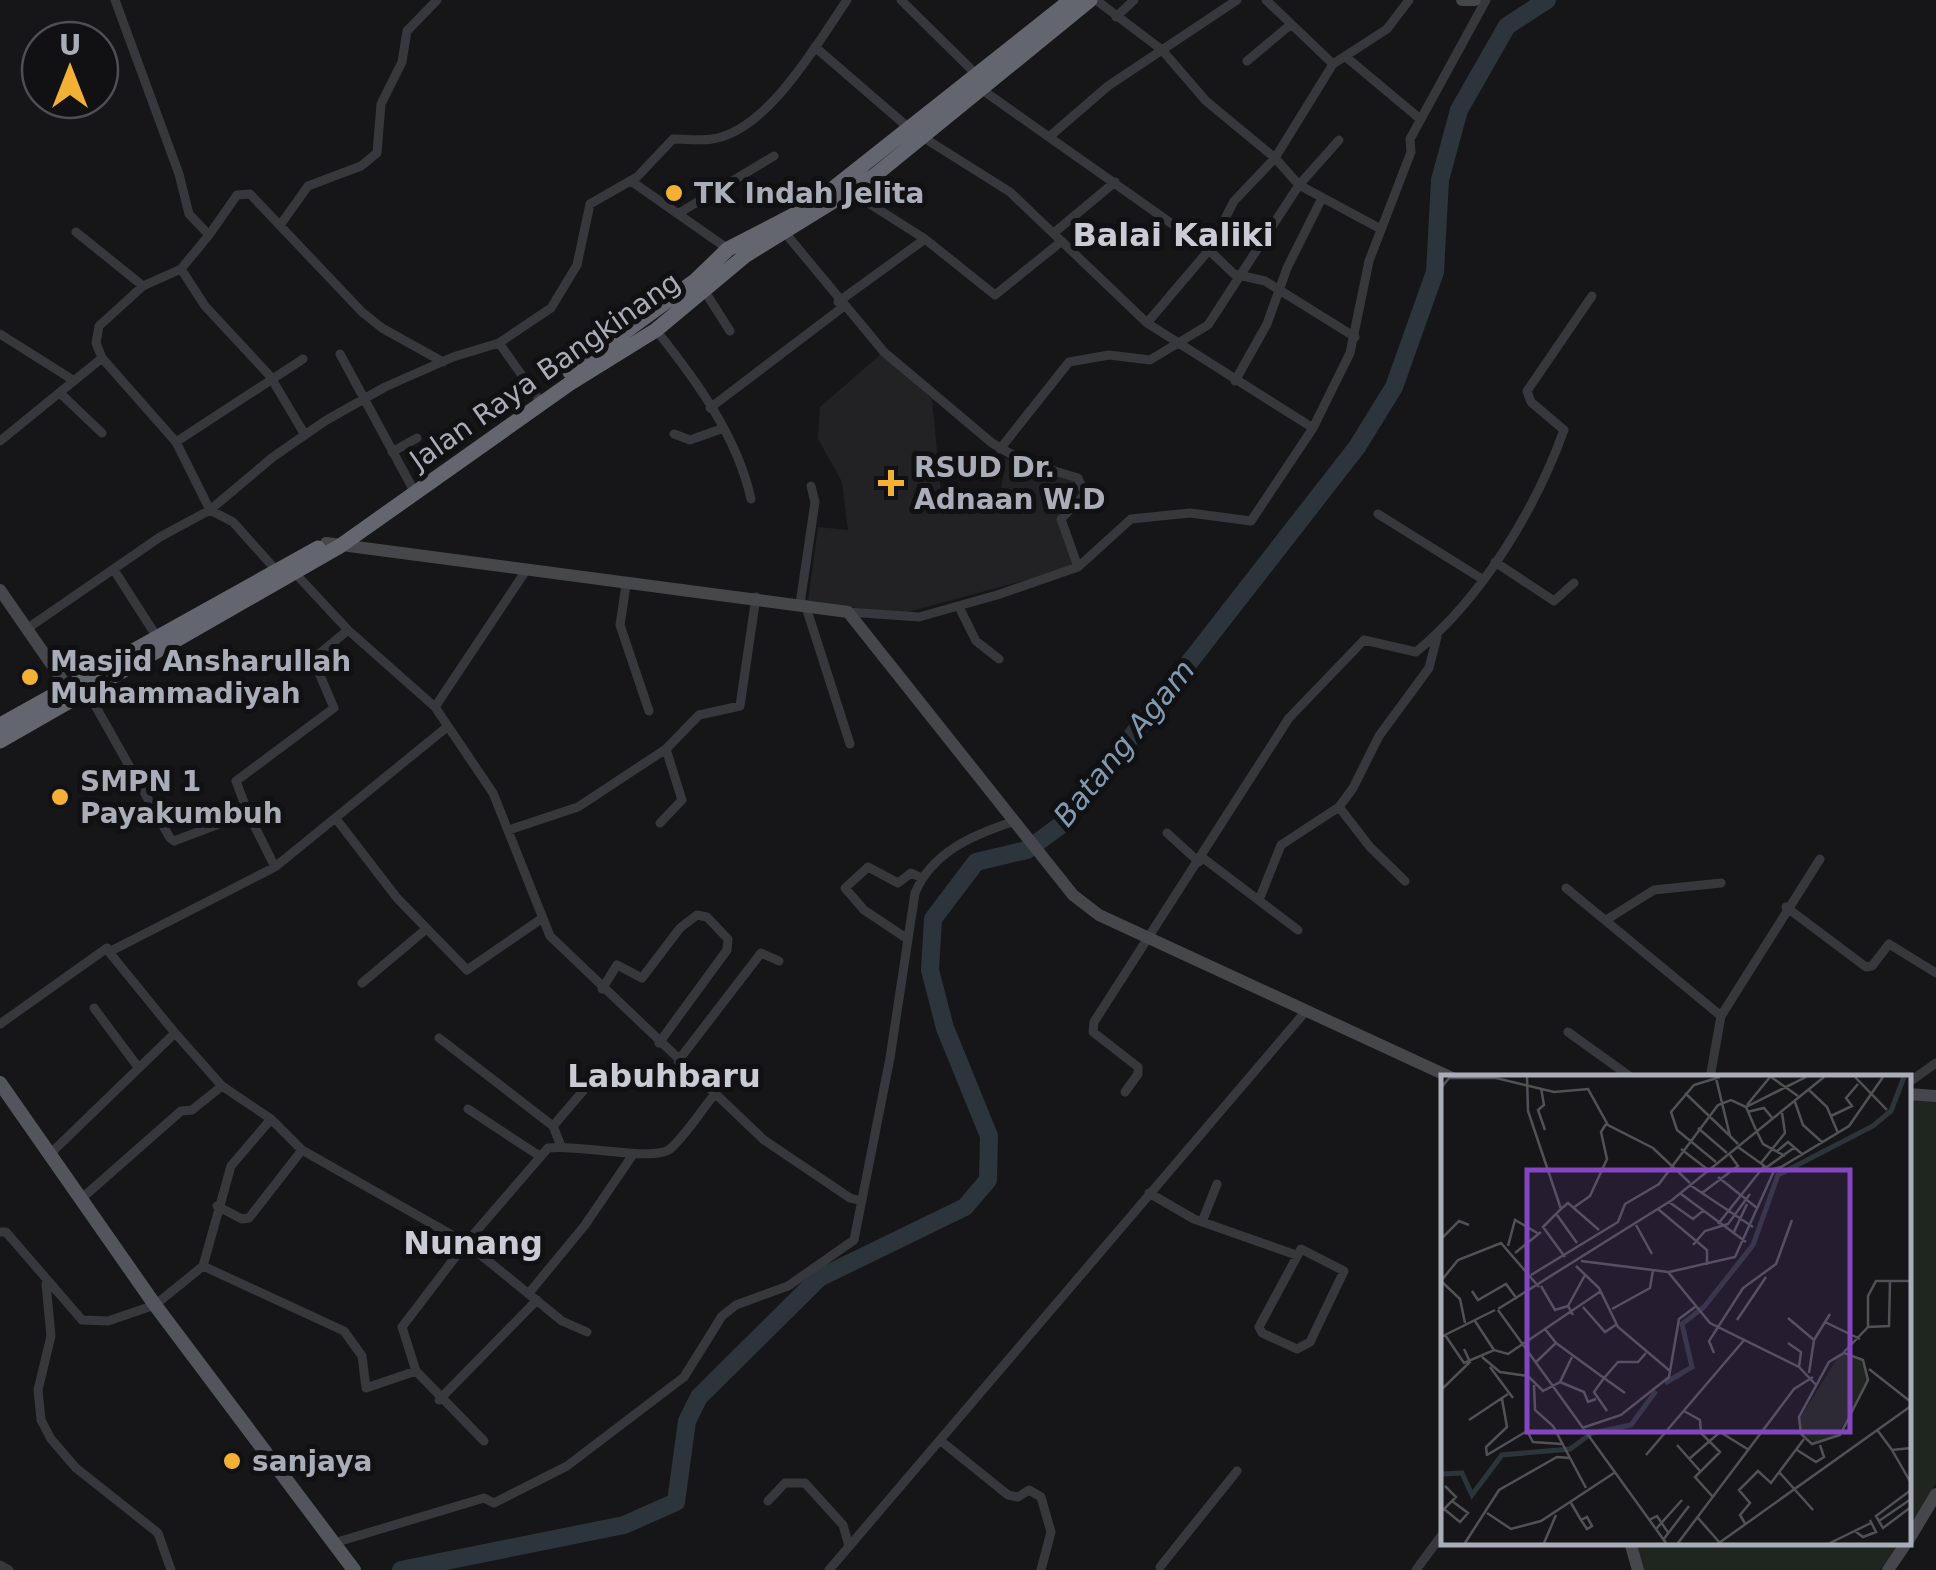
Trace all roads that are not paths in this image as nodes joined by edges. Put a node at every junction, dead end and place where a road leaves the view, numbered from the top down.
1 (115, 0) edge
2 (437, 0) edge
3 (847, 0) edge
4 (901, 0) edge
5 (1134, 0) edge
6 (1237, 0) edge
7 (1266, 0) edge
8 (1409, 0) edge
9 (1462, 0) edge
10 (1474, 0) edge
11 (1486, 0) edge
12 (1081, 2) edge
13 (1116, 17) junction
14 (1290, 24) junction
15 (815, 47) junction
16 (1162, 50) junction
17 (1346, 58) junction
18 (1247, 60) dead end
19 (1333, 64) junction
20 (979, 82) junction
21 (1418, 121) junction
22 (915, 132) junction
23 (1049, 137) junction
24 (1339, 140) dead end
25 (774, 156) dead end
26 (1274, 158) junction
27 (870, 170) junction
28 (631, 181) junction
29 (1115, 182) junction
30 (1298, 185) junction
31 (852, 192) junction
32 (1321, 200) junction
33 (679, 212) junction
34 (281, 224) junction
35 (1376, 226) junction
36 (76, 232) dead end
37 (209, 234) junction
38 (786, 234) junction
39 (1058, 236) junction
40 (925, 239) junction
41 (728, 249) junction
42 (1209, 250) junction
43 (181, 269) junction
44 (1241, 276) junction
45 (700, 285) junction
46 (143, 286) junction
47 (1280, 289) junction
48 (1592, 296) dead end
49 (840, 304) junction
50 (1147, 322) junction
51 (656, 330) junction
52 (730, 331) dead end
53 (1348, 333) junction
54 (0, 334) edge
55 (499, 343) junction
56 (1176, 344) junction
57 (340, 354) dead end
58 (102, 358) junction
59 (303, 359) dead end
60 (442, 362) junction
61 (270, 376) junction
62 (73, 380) junction
63 (566, 381) junction
64 (1235, 381) junction
65 (60, 393) junction
66 (538, 398) junction
67 (364, 400) junction
68 (710, 408) junction
69 (1314, 428) junction
70 (721, 429) junction
71 (102, 433) dead end
72 (674, 434) dead end
73 (305, 435) junction
74 (417, 438) dead end
75 (0, 441) edge
76 (176, 442) junction
77 (1000, 449) junction
78 (392, 452) junction
79 (811, 486) dead end
80 (413, 490) junction
81 (751, 500) dead end
82 (210, 510) junction
83 (1378, 514) dead end
84 (333, 544) junction
85 (1495, 562) junction
86 (275, 568) junction
87 (1078, 568) junction
88 (114, 570) junction
89 (294, 572) junction
90 (525, 572) junction
91 (1482, 580) junction
92 (1574, 582) dead end
93 (626, 585) junction
94 (0, 590) edge
95 (756, 598) junction
96 (803, 604) junction
97 (959, 607) junction
98 (848, 612) junction
99 (209, 613) junction
100 (28, 628) junction
101 (348, 630) junction
102 (1437, 636) junction
103 (156, 637) junction
104 (999, 659) dead end
105 (77, 694) junction
106 (434, 707) junction
107 (649, 711) dead end
108 (0, 726) edge
109 (446, 726) junction
110 (0, 740) edge
111 (850, 744) dead end
112 (666, 749) junction
113 (1338, 807) junction
114 (248, 813) junction
115 (337, 820) junction
116 (660, 823) dead end
117 (1013, 824) junction
118 (509, 830) junction
119 (1167, 833) dead end
120 (1820, 858) dead end
121 (1201, 860) junction
122 (276, 867) junction
123 (919, 876) junction
124 (1404, 881) dead end
125 (1721, 884) dead end
126 (1566, 888) dead end
127 (1259, 900) junction
128 (1786, 907) junction
129 (541, 919) junction
130 (1606, 920) junction
131 (425, 930) junction
132 (1298, 930) dead end
133 (902, 936) junction
134 (1148, 938) junction
135 (110, 952) junction
136 (780, 960) dead end
137 (1936, 972) edge
138 (362, 983) dead end
139 (602, 989) junction
140 (94, 1008) dead end
141 (1306, 1011) junction
142 (1721, 1016) junction
143 (0, 1024) edge
144 (176, 1032) junction
145 (1568, 1032) dead end
146 (439, 1038) dead end
147 (659, 1043) junction
148 (678, 1061) junction
149 (1936, 1063) edge
150 (138, 1067) junction
151 (1445, 1075) edge
152 (1628, 1075) edge
153 (1711, 1075) edge
154 (1911, 1080) edge
155 (0, 1083) edge
156 (222, 1086) junction
157 (583, 1091) dead end
158 (1125, 1092) dead end
159 (1911, 1094) edge
160 (714, 1095) junction
161 (1936, 1096) edge
162 (468, 1109) dead end
163 (271, 1118) junction
164 (553, 1126) junction
165 (560, 1146) junction
166 (302, 1150) junction
167 (50, 1154) junction
168 (538, 1155) junction
169 (632, 1156) junction
170 (1217, 1184) dead end
171 (1150, 1193) junction
172 (81, 1199) junction
173 (857, 1200) junction
174 (217, 1206) junction
175 (1202, 1222) junction
176 (2, 1230) edge
177 (466, 1243) junction
178 (1296, 1255) junction
179 (202, 1266) junction
180 (46, 1281) junction
181 (533, 1296) junction
182 (155, 1304) junction
183 (587, 1332) dead end
184 (416, 1372) junction
185 (439, 1400) junction
186 (484, 1440) dead end
187 (941, 1441) junction
188 (1238, 1471) dead end
189 (1936, 1494) edge
190 (768, 1501) dead end
191 (1441, 1536) edge
192 (1911, 1537) edge
193 (334, 1544) junction
194 (1631, 1545) edge
195 (1906, 1545) edge
196 (849, 1546) junction
197 (0, 1565) edge
198 (833, 1568) edge
199 (353, 1569) edge
200 (1160, 1569) edge
201 (9, 1570) edge
202 (171, 1570) edge
203 (1041, 1570) edge
204 (1416, 1570) edge
205 (1638, 1570) edge
206 (1888, 1570) edge

1 - 37 street
2 - 34 street
3 - 15 street
4 - 20 street
5 - 13 street
6 - 16 street
7 - 14 street
8 - 17 street
9 - 10 street
11 - 21 street
12 - 13 street
12 - 20 highway, Jalan Raya Bangkinang
13 - 16 street
14 - 18 street
14 - 19 street
15 - 22 street
15 - 28 street
16 - 23 street
16 - 26 street
17 - 19 street
17 - 21 street
19 - 26 street
20 - 22 highway, Jalan Raya Bangkinang
20 - 23 street
21 - 35 street
22 - 27 highway, Jalan Raya Bangkinang
22 - 39 street
23 - 29 street
24 - 30 street
25 - 33 street
26 - 30 street
26 - 42 street
27 - 31 highway, Jalan Raya Bangkinang
27 - 41 highway, Jalan Raya Bangkinang
28 - 33 street
28 - 55 street
29 - 39 street
29 - 42 street
30 - 32 street
30 - 44 street
31 - 38 highway, Jalan Raya Bangkinang
31 - 40 street
32 - 35 street
32 - 47 street
33 - 41 street
34 - 37 street
34 - 60 street
35 - 53 street
36 - 46 street
37 - 43 street
38 - 45 highway, Jalan Raya Bangkinang
38 - 49 street
39 - 40 street
39 - 50 street
40 - 49 street
41 - 45 highway, Jalan Raya Bangkinang
42 - 44 street
42 - 50 street
43 - 46 street
43 - 61 street
44 - 47 street
44 - 56 street
45 - 51 highway, Jalan Raya Bangkinang
45 - 52 street
45 - 63 highway, Jalan Raya Bangkinang
46 - 58 street
47 - 53 street
47 - 64 street
48 - 85 street
49 - 68 street
49 - 77 street
50 - 56 street
51 - 63 highway, Jalan Raya Bangkinang
51 - 68 street
53 - 69 street
54 - 62 street
55 - 60 street
55 - 66 street
56 - 64 street
56 - 77 street
57 - 67 street
58 - 62 street
58 - 76 street
59 - 61 street
60 - 67 street
61 - 73 street
61 - 76 street
62 - 65 street
63 - 66 highway, Jalan Raya Bangkinang
63 - 84 highway, Jalan Raya Bangkinang
64 - 69 street
65 - 71 street
65 - 75 street
66 - 80 highway, Jalan Raya Bangkinang
67 - 73 street
67 - 78 street
68 - 70 street
69 - 87 street
70 - 72 street
70 - 81 street
73 - 82 street
74 - 78 street
76 - 82 street
77 - 87 street
78 - 80 street
79 - 96 street
80 - 84 highway, Jalan Raya Bangkinang
82 - 86 street
82 - 88 street
83 - 91 street
84 - 86 highway, Jalan Raya Bangkinang
84 - 89 highway, Jalan Raya Bangkinang
84 - 90 street
85 - 91 street
85 - 92 street
86 - 99 highway, Jalan Raya Bangkinang
87 - 97 street
88 - 100 street
88 - 103 street
89 - 99 highway, Jalan Raya Bangkinang
89 - 101 street
90 - 93 street
90 - 106 street
91 - 102 street
93 - 95 street
93 - 107 street
94 - 100 street
95 - 96 street
95 - 112 street
96 - 98 street
96 - 111 street
97 - 98 street
97 - 104 street
98 - 117 street
99 - 103 highway, Jalan Raya Bangkinang
99 - 105 highway, Jalan Raya Bangkinang
100 - 105 street
101 - 106 street
101 - 114 street
102 - 113 street
102 - 121 street
103 - 105 highway, Jalan Raya Bangkinang
105 - 108 highway, Jalan Raya Bangkinang
105 - 110 highway, Jalan Raya Bangkinang
105 - 114 street
106 - 109 street
109 - 115 street
109 - 118 street
112 - 116 street
112 - 118 street
113 - 124 street
113 - 127 street
114 - 122 street
115 - 122 street
115 - 131 street
117 - 123 street
117 - 134 street
118 - 129 street
119 - 121 street
120 - 128 street
121 - 127 street
121 - 134 street
122 - 135 street
123 - 133 street
123 - 133 street
125 - 130 street
126 - 130 street
127 - 132 street
128 - 137 street
128 - 142 street
129 - 131 street
129 - 139 street
130 - 142 street
131 - 138 street
133 - 173 street
134 - 141 street
134 - 158 street
135 - 143 street
135 - 144 street
136 - 148 street
139 - 147 street
139 - 147 street
140 - 150 street
141 - 151 street
141 - 171 street
142 - 153 street
144 - 150 street
144 - 156 street
145 - 152 street
146 - 164 street
147 - 148 street
148 - 160 street
149 - 154 street
150 - 167 street
155 - 167 main road
156 - 163 street
156 - 172 street
157 - 164 street
159 - 161 street
160 - 169 street
160 - 173 street
162 - 168 street
163 - 166 street
163 - 174 street
164 - 165 street
165 - 168 street
165 - 169 street
166 - 174 street
166 - 177 street
167 - 172 main road
168 - 177 street
169 - 181 street
170 - 175 street
171 - 175 street
171 - 187 street
172 - 182 main road
173 - 193 street
174 - 179 street
175 - 178 street
176 - 180 street
177 - 181 street
177 - 184 street
178 - 178 street
179 - 182 street
179 - 184 street
180 - 182 street
180 - 202 street
181 - 183 street
181 - 185 street
182 - 193 main road
184 - 185 street
185 - 186 street
187 - 196 street
187 - 203 street
188 - 200 street
189 - 192 street
190 - 196 street
191 - 204 street
193 - 199 main road
194 - 205 street
195 - 206 street
196 - 198 street
197 - 201 street

